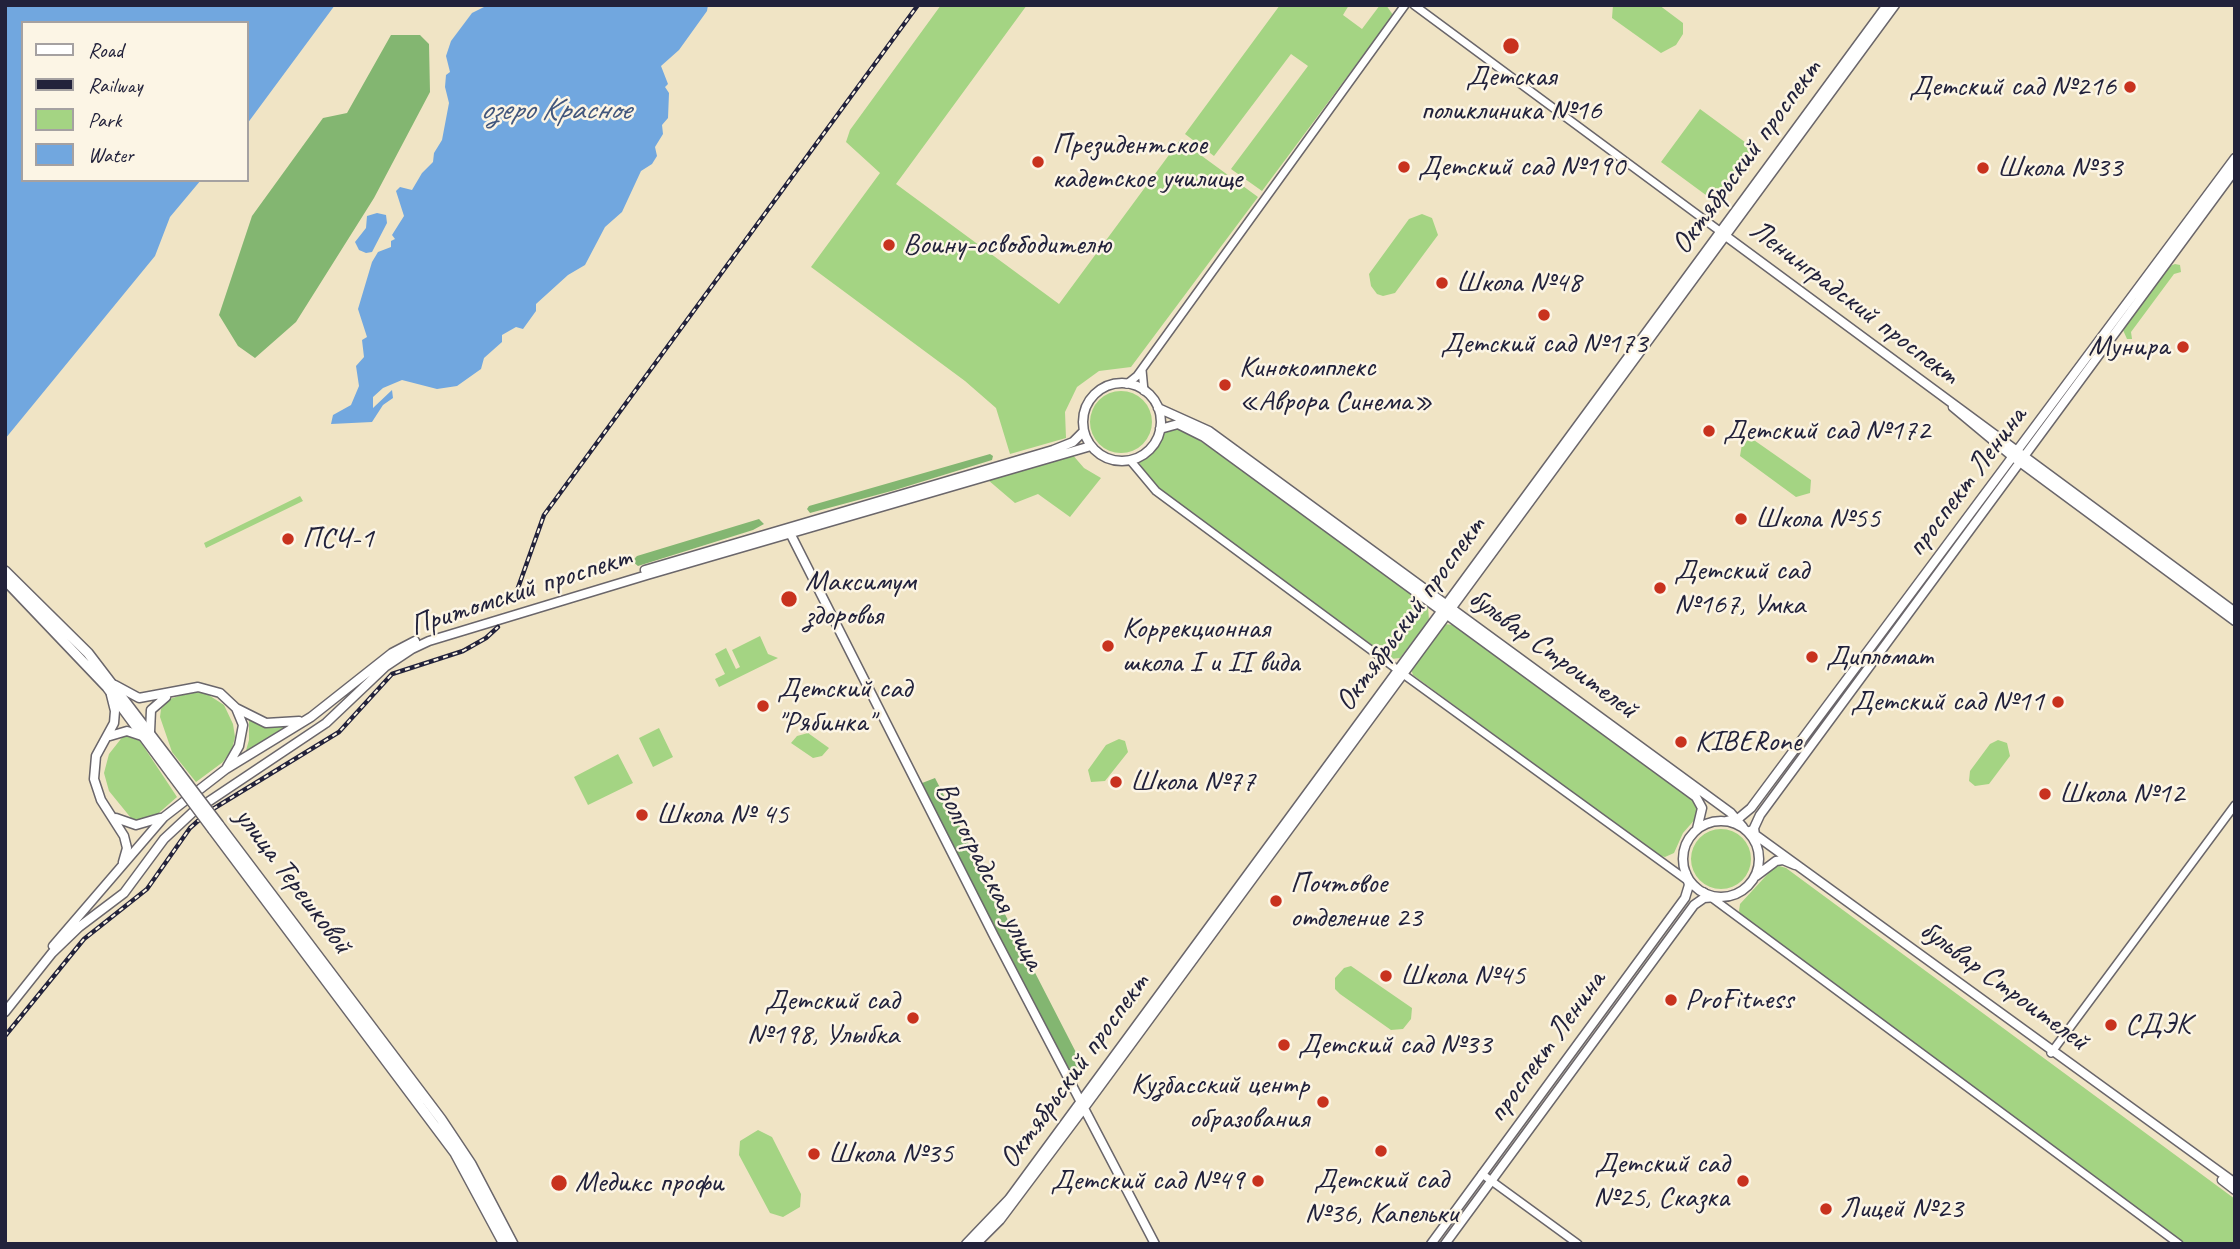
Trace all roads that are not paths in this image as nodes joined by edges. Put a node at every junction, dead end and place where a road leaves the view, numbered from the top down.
1 (1405, 5) edge
2 (1414, 5) edge
3 (1887, 5) edge
4 (1895, 5) edge
5 (2235, 158) edge
6 (2235, 170) edge
7 (1723, 234) junction
8 (1142, 369) junction
9 (1127, 383) junction
10 (1144, 391) junction
11 (1158, 408) junction
12 (1160, 429) junction
13 (1084, 431) junction
14 (1091, 446) junction
15 (2015, 454) junction
16 (1130, 460) junction
17 (2023, 460) junction
18 (789, 531) junction
19 (5, 570) edge
20 (5, 580) edge
21 (1447, 609) junction
22 (2235, 612) edge
23 (2235, 621) edge
24 (1401, 672) junction
25 (110, 685) junction
26 (178, 690) junction
27 (338, 696) junction
28 (236, 708) junction
29 (344, 708) junction
30 (311, 717) junction
31 (146, 734) junction
32 (110, 736) junction
33 (226, 769) junction
34 (2235, 805) edge
35 (114, 816) junction
36 (164, 817) junction
37 (1737, 819) junction
38 (1727, 821) junction
39 (216, 827) junction
40 (1697, 829) junction
41 (1747, 829) junction
42 (121, 869) junction
43 (1756, 876) junction
44 (113, 878) junction
45 (1690, 880) junction
46 (124, 893) junction
47 (1710, 895) junction
48 (5, 1005) edge
49 (5, 1012) edge
50 (2052, 1052) junction
51 (1082, 1105) junction
52 (1482, 1174) junction
53 (1491, 1181) junction
54 (2235, 1183) edge
55 (2235, 1189) edge
56 (504, 1244) edge
57 (513, 1244) edge
58 (966, 1244) edge
59 (976, 1244) edge
60 (1156, 1244) edge
61 (1431, 1244) edge
62 (1445, 1244) edge
63 (1578, 1244) edge
64 (2179, 1244) edge

1 - 8 street
2 - 7 street, Ленинградский проспект
3 - 7 main road, Октябрьский проспект
4 - 7 main road, Октябрьский проспект
5 - 15 main road, проспект Ленина
6 - 17 main road, проспект Ленина
7 - 15 main road, Ленинградский проспект
7 - 21 main road, Октябрьский проспект
8 - 9 street
8 - 10 street
9 - 10 main road
9 - 13 main road
10 - 11 main road
11 - 12 main road
11 - 21 main road, бульвар Строителей
12 - 16 main road
12 - 21 main road, бульвар Строителей
13 - 14 main road
13 - 18 main road, Притомский проспект
14 - 16 main road
14 - 18 main road, Притомский проспект
15 - 17 main road, Ленинградский проспект
15 - 37 main road, проспект Ленина
16 - 24 street
17 - 22 main road
17 - 23 main road
17 - 41 main road, проспект Ленина
18 - 27 main road, Притомский проспект
18 - 29 main road, Притомский проспект
18 - 51 main road, Волгоградская улица
19 - 25 main road, улица Терешковой
20 - 25 main road, улица Терешковой
21 - 24 main road, Октябрьский проспект
21 - 37 main road, бульвар Строителей
21 - 40 main road, бульвар Строителей
24 - 45 street
24 - 51 main road, Октябрьский проспект
25 - 26 main road
25 - 31 main road, улица Терешковой
25 - 32 main road
26 - 28 main road
26 - 31 main road
27 - 29 main road
27 - 30 main road, Притомский проспект
28 - 30 main road
28 - 33 main road
29 - 46 main road, Притомский проспект
30 - 33 main road, Притомский проспект
31 - 32 main road
31 - 39 main road, улица Терешковой, bridge
32 - 35 main road
33 - 36 main road, Притомский проспект
34 - 50 street
35 - 36 main road
35 - 42 main road
36 - 42 main road, Притомский проспект
37 - 38 main road
37 - 41 main road, бульвар Строителей
38 - 40 main road
38 - 41 main road
39 - 56 main road, улица Терешковой
39 - 57 main road, улица Терешковой
40 - 45 main road
41 - 43 main road
41 - 50 main road, бульвар Строителей
42 - 44 main road, Притомский проспект
43 - 47 main road
43 - 50 main road, бульвар Строителей
44 - 46 main road
44 - 48 main road, Притомский проспект
45 - 47 main road
45 - 52 main road, проспект Ленина
46 - 49 main road, Притомский проспект
47 - 53 main road, проспект Ленина
47 - 64 street
50 - 54 main road, бульвар Строителей
50 - 55 main road, бульвар Строителей
51 - 58 main road, Октябрьский проспект
51 - 59 main road, Октябрьский проспект
51 - 60 main road, Волгоградская улица
52 - 53 street
52 - 61 main road, проспект Ленина
53 - 62 main road, проспект Ленина
53 - 63 street

